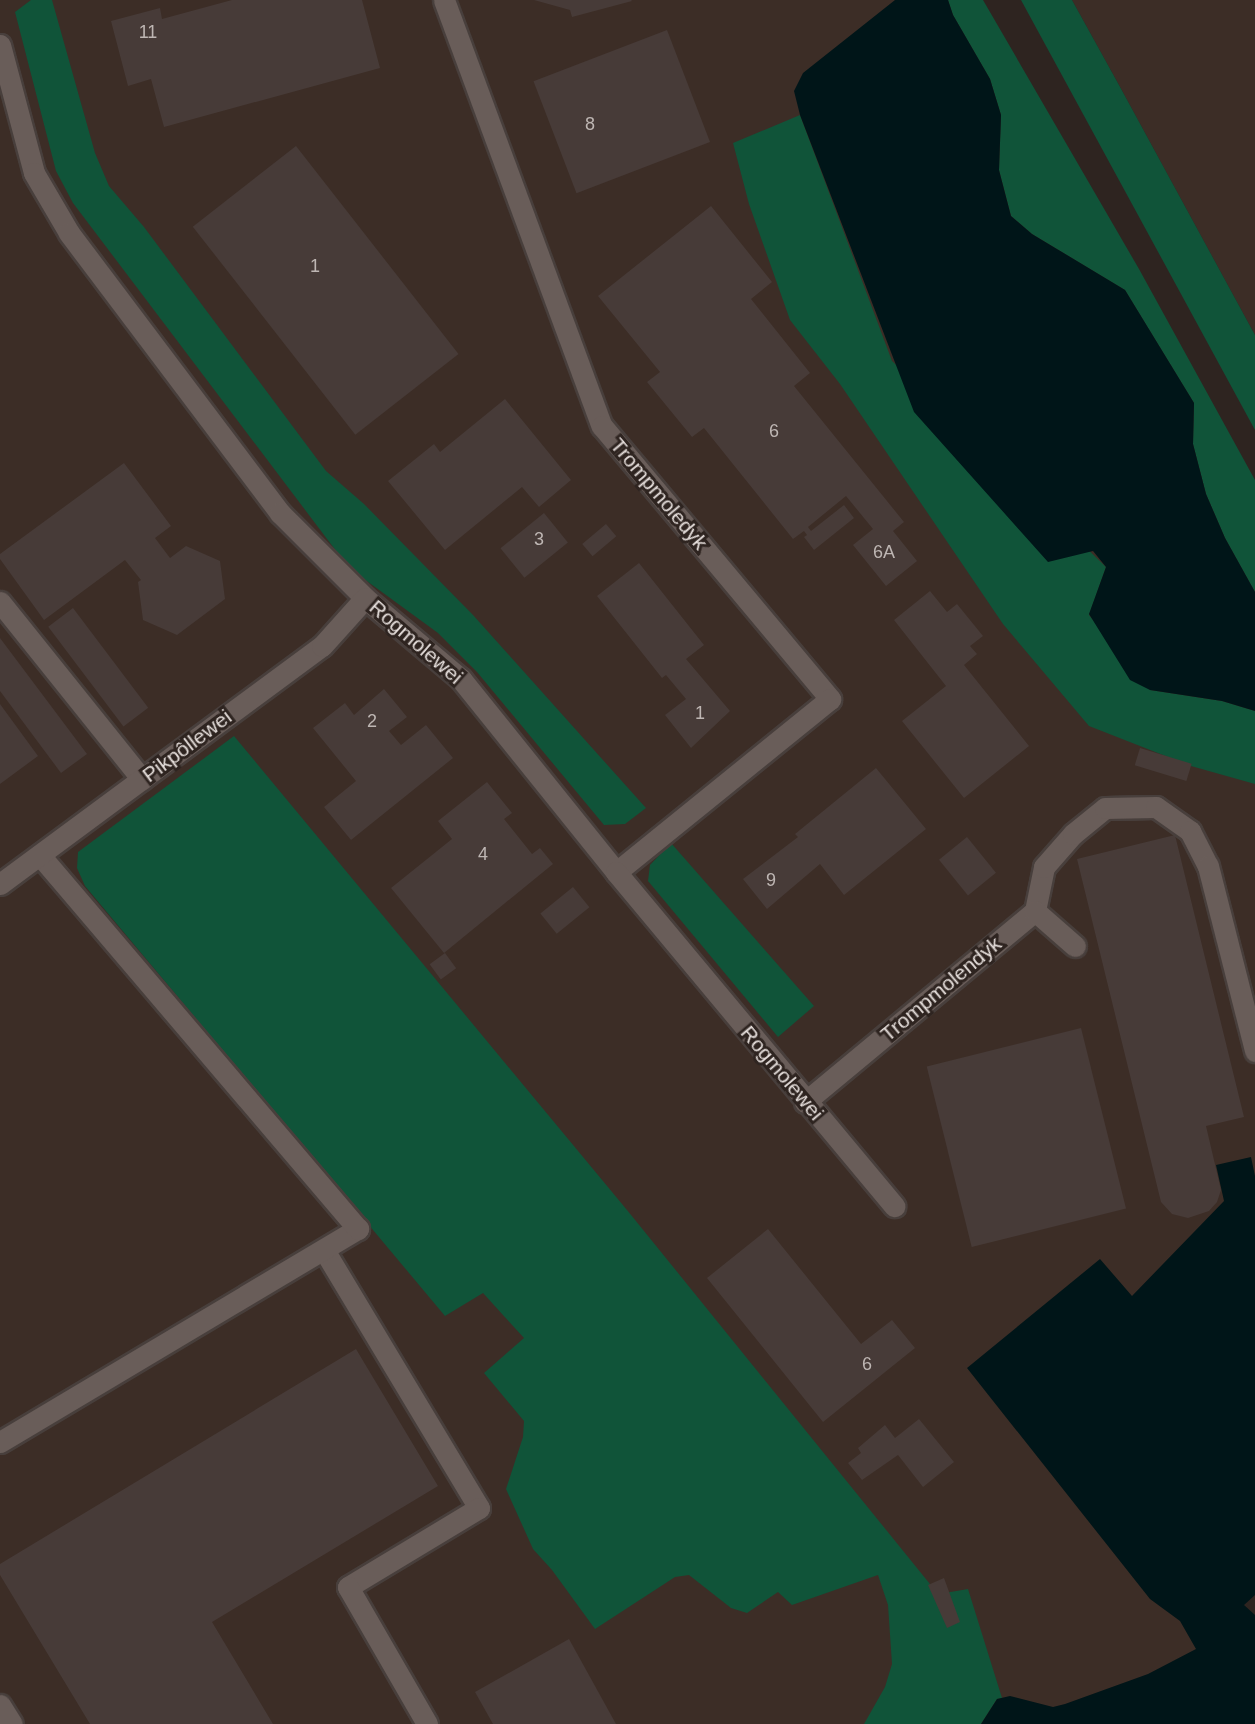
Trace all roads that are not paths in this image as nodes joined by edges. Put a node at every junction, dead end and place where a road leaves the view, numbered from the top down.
1 (444, 0) edge
2 (0, 45) edge
3 (365, 598) junction
4 (0, 603) edge
5 (142, 779) junction
6 (40, 855) junction
7 (616, 872) junction
8 (0, 884) edge
9 (1035, 911) junction
10 (1075, 946) dead end
11 (1255, 1051) edge
12 (805, 1102) junction
13 (894, 1206) dead end
14 (324, 1250) junction
15 (0, 1441) edge
16 (0, 1705) edge
17 (12, 1724) edge
18 (427, 1724) edge

1 - 7 street, Trompmoledyk
2 - 3 street, Rogmolewei
3 - 5 street, Pikpôllewei
3 - 7 street, Rogmolewei
4 - 5 street
5 - 6 street, Pikpôllewei
6 - 8 street, Pikpôllewei
6 - 14 street
7 - 12 street, Rogmolewei
9 - 10 street
9 - 11 street
9 - 12 street, Trompmolendyk
12 - 13 street, Rogmolewei
14 - 15 street
14 - 18 street
16 - 17 street

